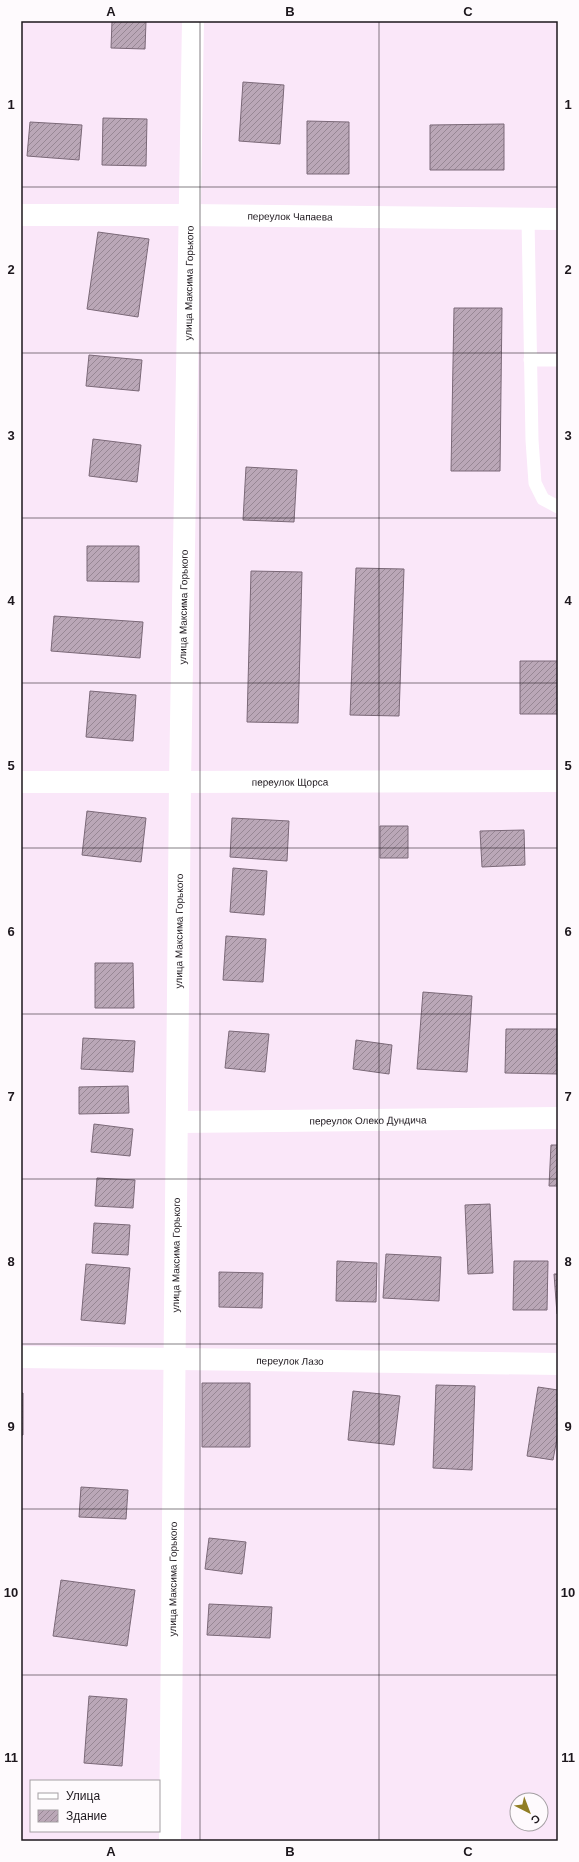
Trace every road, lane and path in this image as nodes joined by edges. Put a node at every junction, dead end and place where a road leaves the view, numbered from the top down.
1 (193, 21) edge
2 (21, 215) edge
3 (190, 215) junction
4 (528, 219) junction
5 (558, 219) edge
6 (530, 360) junction
7 (558, 360) edge
8 (558, 507) edge
9 (558, 781) edge
10 (21, 782) edge
11 (180, 782) junction
12 (558, 1118) edge
13 (178, 1122) junction
14 (21, 1357) edge
15 (176, 1358) junction
16 (558, 1364) edge
17 (170, 1841) edge

1 - 3 main road, улица Максима Горького
2 - 3 main road, переулок Чапаева
3 - 4 main road, переулок Чапаева
3 - 11 main road, улица Максима Горького
4 - 5 main road, переулок Чапаева
4 - 6 lane
6 - 7 lane
6 - 8 lane
9 - 11 main road, переулок Щорса
10 - 11 main road, переулок Щорса
11 - 13 main road, улица Максима Горького
12 - 13 main road, переулок Олеко Дундича
13 - 15 main road, улица Максима Горького
14 - 15 main road, переулок Лазо
15 - 16 main road, переулок Лазо
15 - 17 main road, улица Максима Горького

